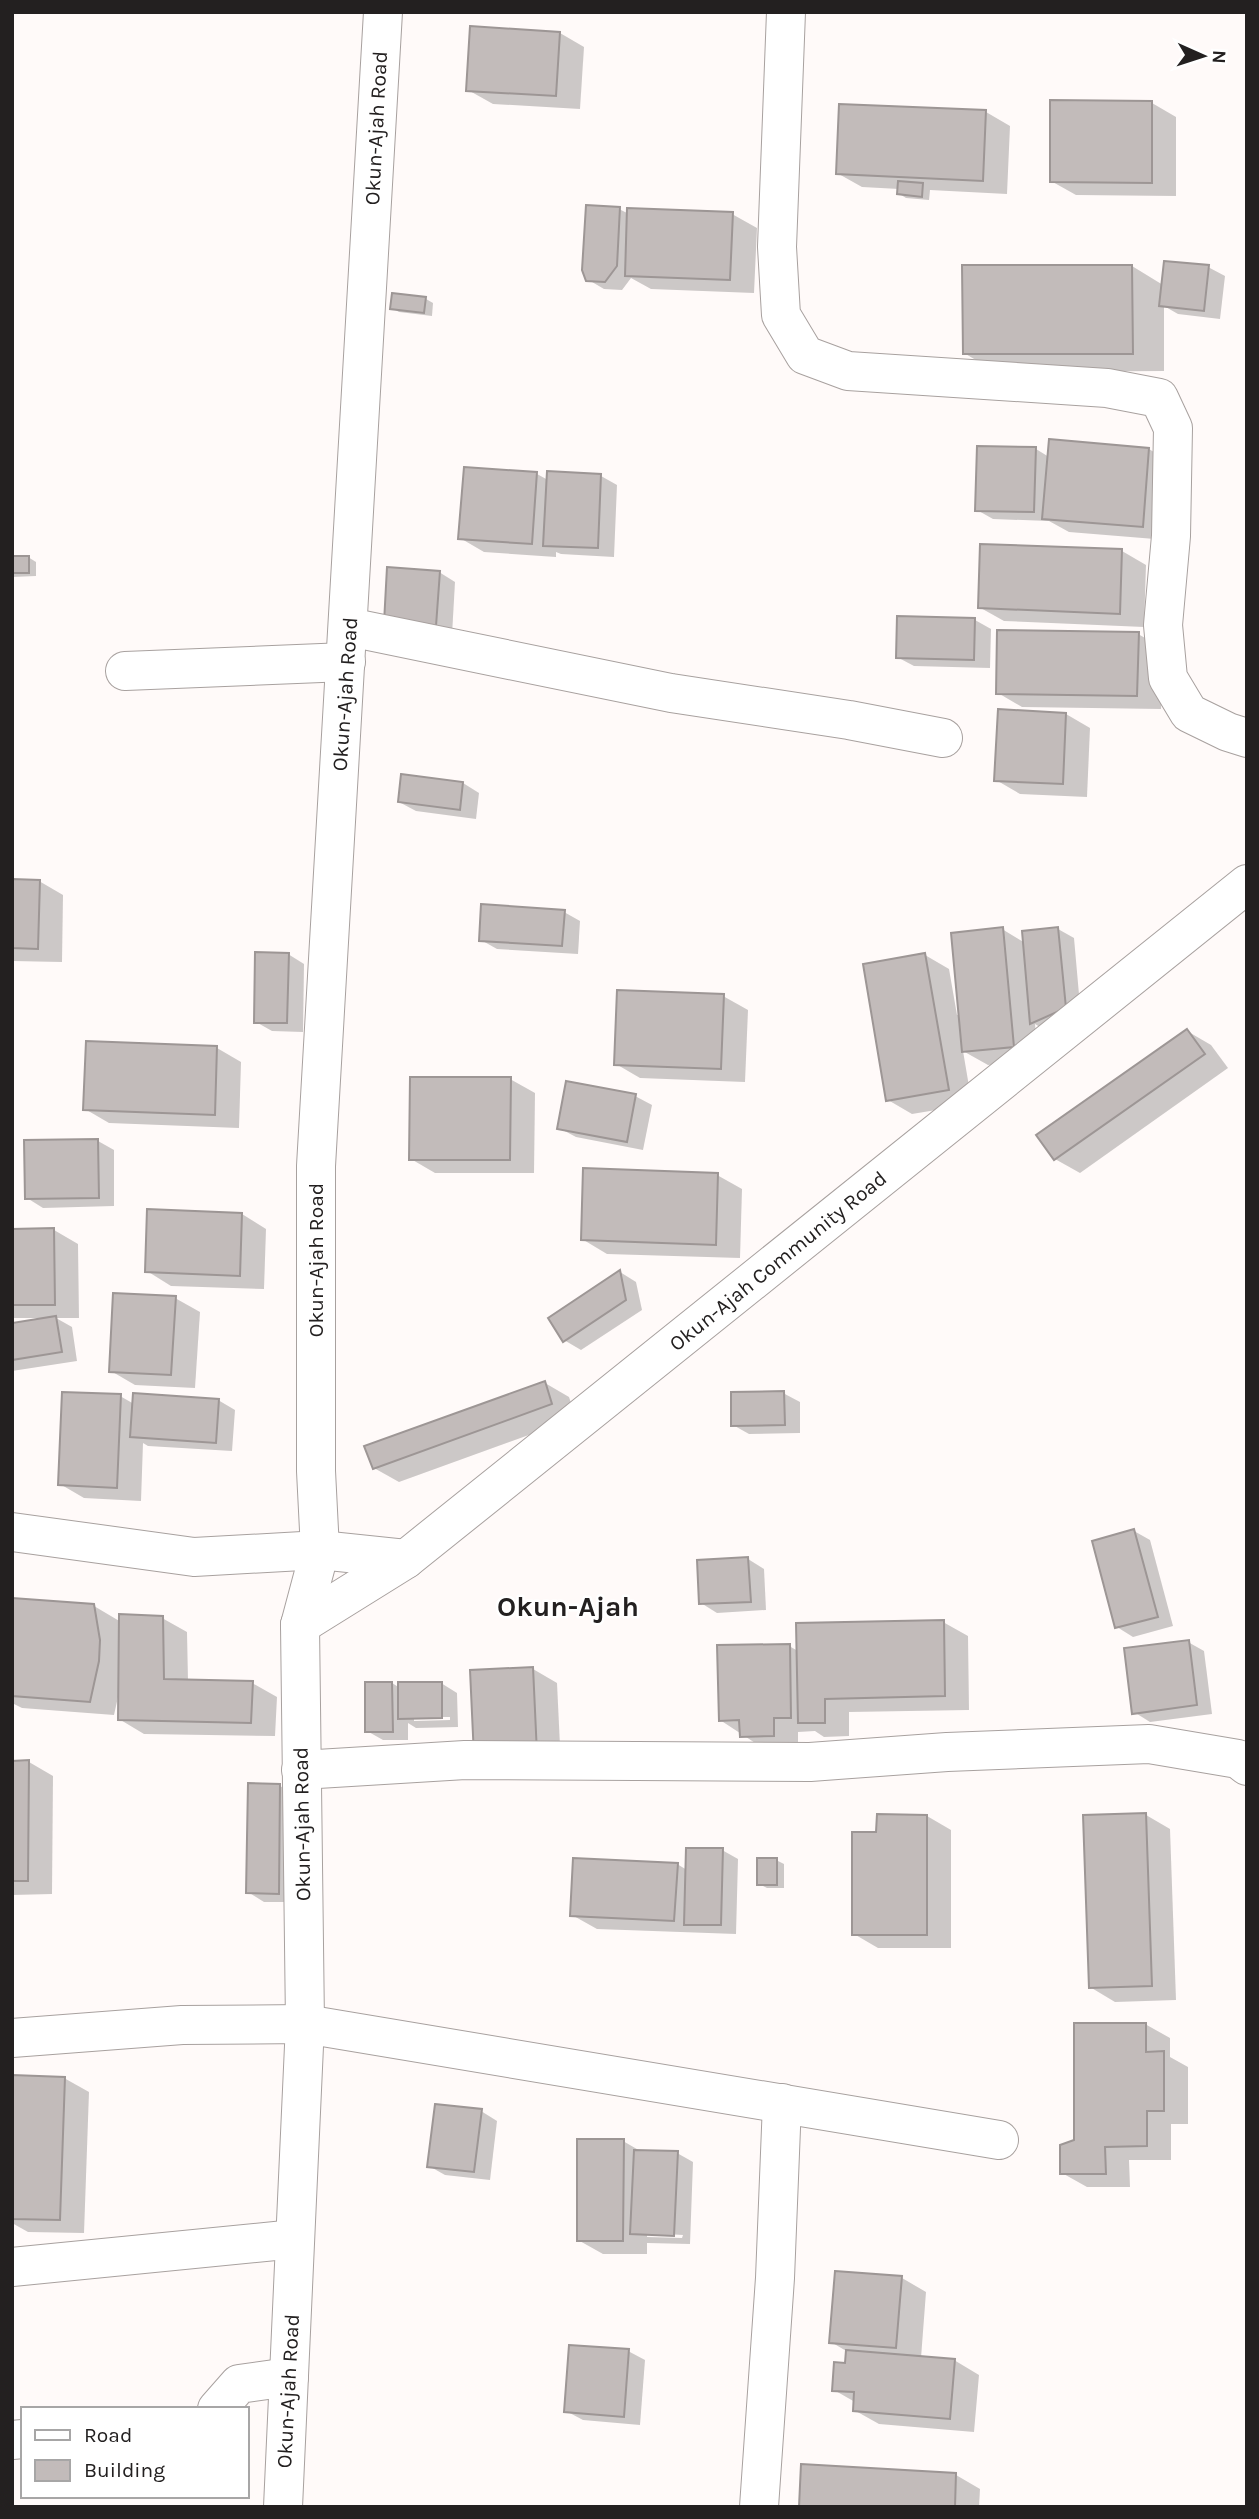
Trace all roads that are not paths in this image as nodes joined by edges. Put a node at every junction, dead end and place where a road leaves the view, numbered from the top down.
1 (383, 12) edge
2 (786, 12) edge
3 (348, 645) junction
4 (125, 671) dead end
5 (943, 738) dead end
6 (1247, 738) edge
7 (1247, 884) edge
8 (12, 1532) edge
9 (320, 1550) junction
10 (406, 1559) junction
11 (300, 1625) junction
12 (1247, 1766) edge
13 (301, 1770) junction
14 (305, 2024) junction
15 (12, 2038) edge
16 (782, 2103) junction
17 (999, 2140) dead end
18 (295, 2239) junction
19 (12, 2267) edge
20 (289, 2377) junction
21 (219, 2407) edge
22 (283, 2507) edge
23 (759, 2507) edge

1 - 3 street, Okun-Ajah Road
2 - 6 street
3 - 4 street
3 - 5 street
3 - 9 street, Okun-Ajah Road
7 - 10 street, Okun-Ajah Community Road
8 - 9 street
9 - 10 street
9 - 11 street, Okun-Ajah Road
10 - 11 street, Okun-Ajah Community Road
11 - 13 street, Okun-Ajah Road
12 - 13 street
13 - 14 street, Okun-Ajah Road
14 - 15 street
14 - 16 street
14 - 18 street, Okun-Ajah Road
16 - 17 street
16 - 23 street
18 - 19 street
18 - 20 street, Okun-Ajah Road
20 - 21 street
20 - 22 street, Okun-Ajah Road

